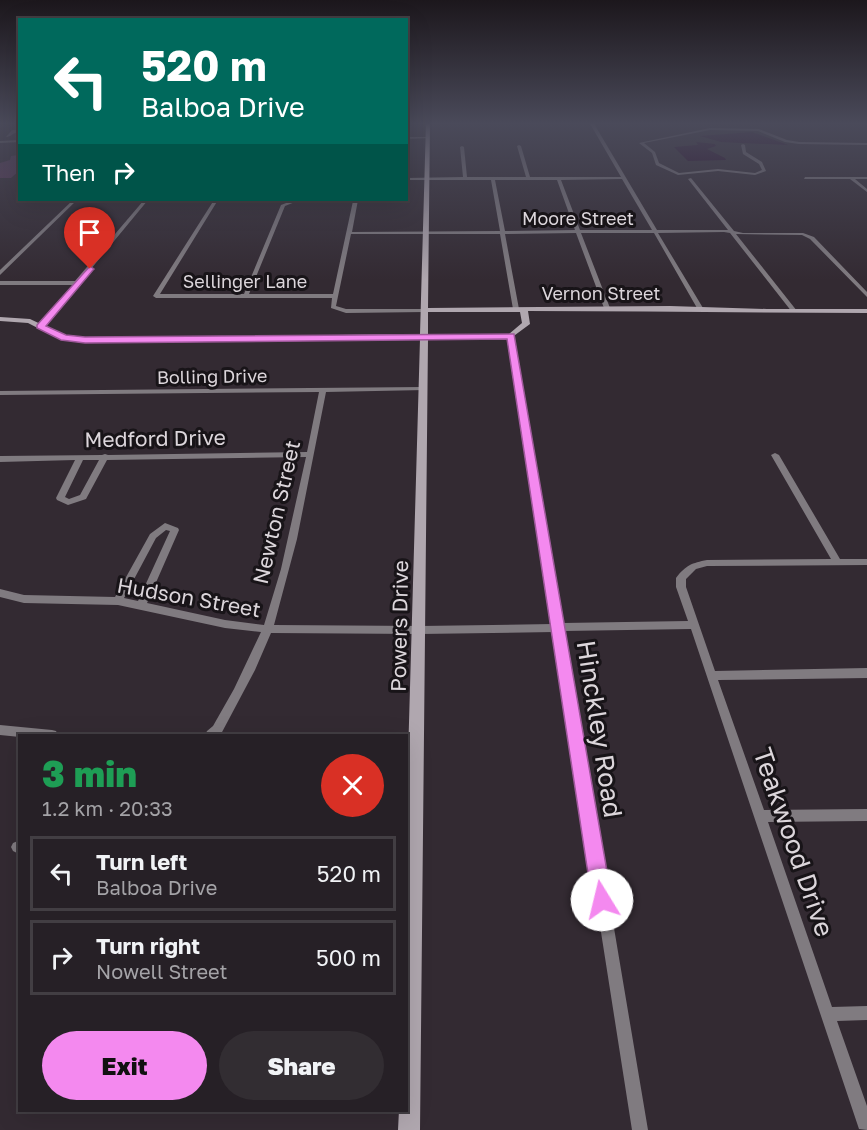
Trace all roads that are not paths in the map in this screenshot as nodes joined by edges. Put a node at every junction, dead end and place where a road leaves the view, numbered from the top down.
1 (426, 175) edge
2 (465, 175) edge
3 (527, 175) edge
4 (622, 175) edge
5 (426, 178) junction
6 (465, 178) junction
7 (493, 178) junction
8 (528, 178) junction
9 (558, 178) junction
10 (624, 178) junction
11 (805, 178) dead end
12 (851, 178) junction
13 (867, 178) edge
14 (408, 179) edge
15 (690, 179) dead end
16 (867, 190) edge
17 (74, 201) edge
18 (145, 201) edge
19 (215, 201) edge
20 (294, 201) edge
21 (356, 201) edge
22 (426, 232) junction
23 (502, 232) junction
24 (579, 232) junction
25 (655, 232) junction
26 (733, 232) junction
27 (349, 233) junction
28 (0, 273) edge
29 (0, 283) edge
30 (78, 283) junction
31 (867, 295) edge
32 (246, 296) junction
33 (335, 296) junction
34 (607, 308) junction
35 (700, 308) junction
36 (520, 309) junction
37 (424, 310) junction
38 (794, 311) junction
39 (867, 311) edge
40 (0, 320) edge
41 (41, 327) junction
42 (511, 336) junction
43 (424, 337) junction
44 (423, 389) junction
45 (322, 390) junction
46 (0, 393) edge
47 (310, 454) junction
48 (775, 455) dead end
49 (105, 456) junction
50 (81, 457) junction
51 (0, 459) edge
52 (837, 562) junction
53 (867, 562) edge
54 (0, 593) edge
55 (118, 601) junction
56 (141, 605) junction
57 (695, 625) junction
58 (267, 629) junction
59 (559, 629) junction
60 (420, 630) junction
61 (867, 674) edge
62 (712, 676) junction
63 (0, 730) edge
64 (42, 734) edge
65 (212, 734) edge
66 (867, 815) edge
67 (762, 816) junction
68 (410, 910) edge
69 (867, 1013) edge
70 (829, 1014) junction
71 (867, 1129) edge
72 (409, 1130) edge
73 (640, 1130) edge

1 - 5 street, Powers Drive
2 - 6 street
3 - 8 street
4 - 10 street
5 - 6 street
5 - 14 street
5 - 22 street, Powers Drive
6 - 7 street
7 - 8 street
7 - 23 street
8 - 9 street
9 - 10 street
9 - 24 street
10 - 25 street
11 - 12 street
12 - 13 street
12 - 16 street
15 - 26 street
17 - 28 street
18 - 30 street
19 - 32 street, Sellinger Lane
20 - 32 street
21 - 27 street
22 - 23 street, Moore Street
22 - 27 street, Moore Street
22 - 37 street, Powers Drive
23 - 24 street, Moore Street
23 - 36 street
24 - 25 street, Moore Street
24 - 34 street
25 - 26 street, Moore Street
25 - 35 street
26 - 31 street, Moore Street
26 - 38 street
27 - 33 street
29 - 30 street
30 - 41 street
32 - 33 street, Sellinger Lane
33 - 37 street, Vernon Street
34 - 35 street, Vernon Street
34 - 36 street, Vernon Street
35 - 38 street, Vernon Street
36 - 37 street, Vernon Street
36 - 42 street
37 - 43 street, Powers Drive
38 - 39 street, Vernon Street
40 - 41 street
41 - 43 street
42 - 43 street
42 - 59 street, Hinckley Road
43 - 44 street, Powers Drive
44 - 45 street, Bolling Drive
44 - 60 street, Powers Drive
45 - 46 street, Bolling Drive
45 - 47 street, Newton Street
47 - 49 street, Medford Drive
47 - 58 street, Newton Street
48 - 52 street
49 - 50 street, Medford Drive
49 - 50 street
50 - 51 street, Medford Drive
52 - 53 street
52 - 57 street, Teakwood Drive
54 - 55 street, Hudson Street
55 - 56 street, Hudson Street
55 - 56 street
56 - 58 street, Hudson Street
57 - 59 street, Hudson Street
57 - 62 street, Teakwood Drive
58 - 60 street, Hudson Street
58 - 65 street, Newton Street
59 - 60 street, Hudson Street
59 - 73 street, Hinckley Road
60 - 68 street, Powers Drive
61 - 62 street
62 - 67 street, Teakwood Drive
63 - 64 street
66 - 67 street
67 - 70 street, Teakwood Drive
68 - 72 street, Powers Drive
69 - 70 street
70 - 71 street, Teakwood Drive

